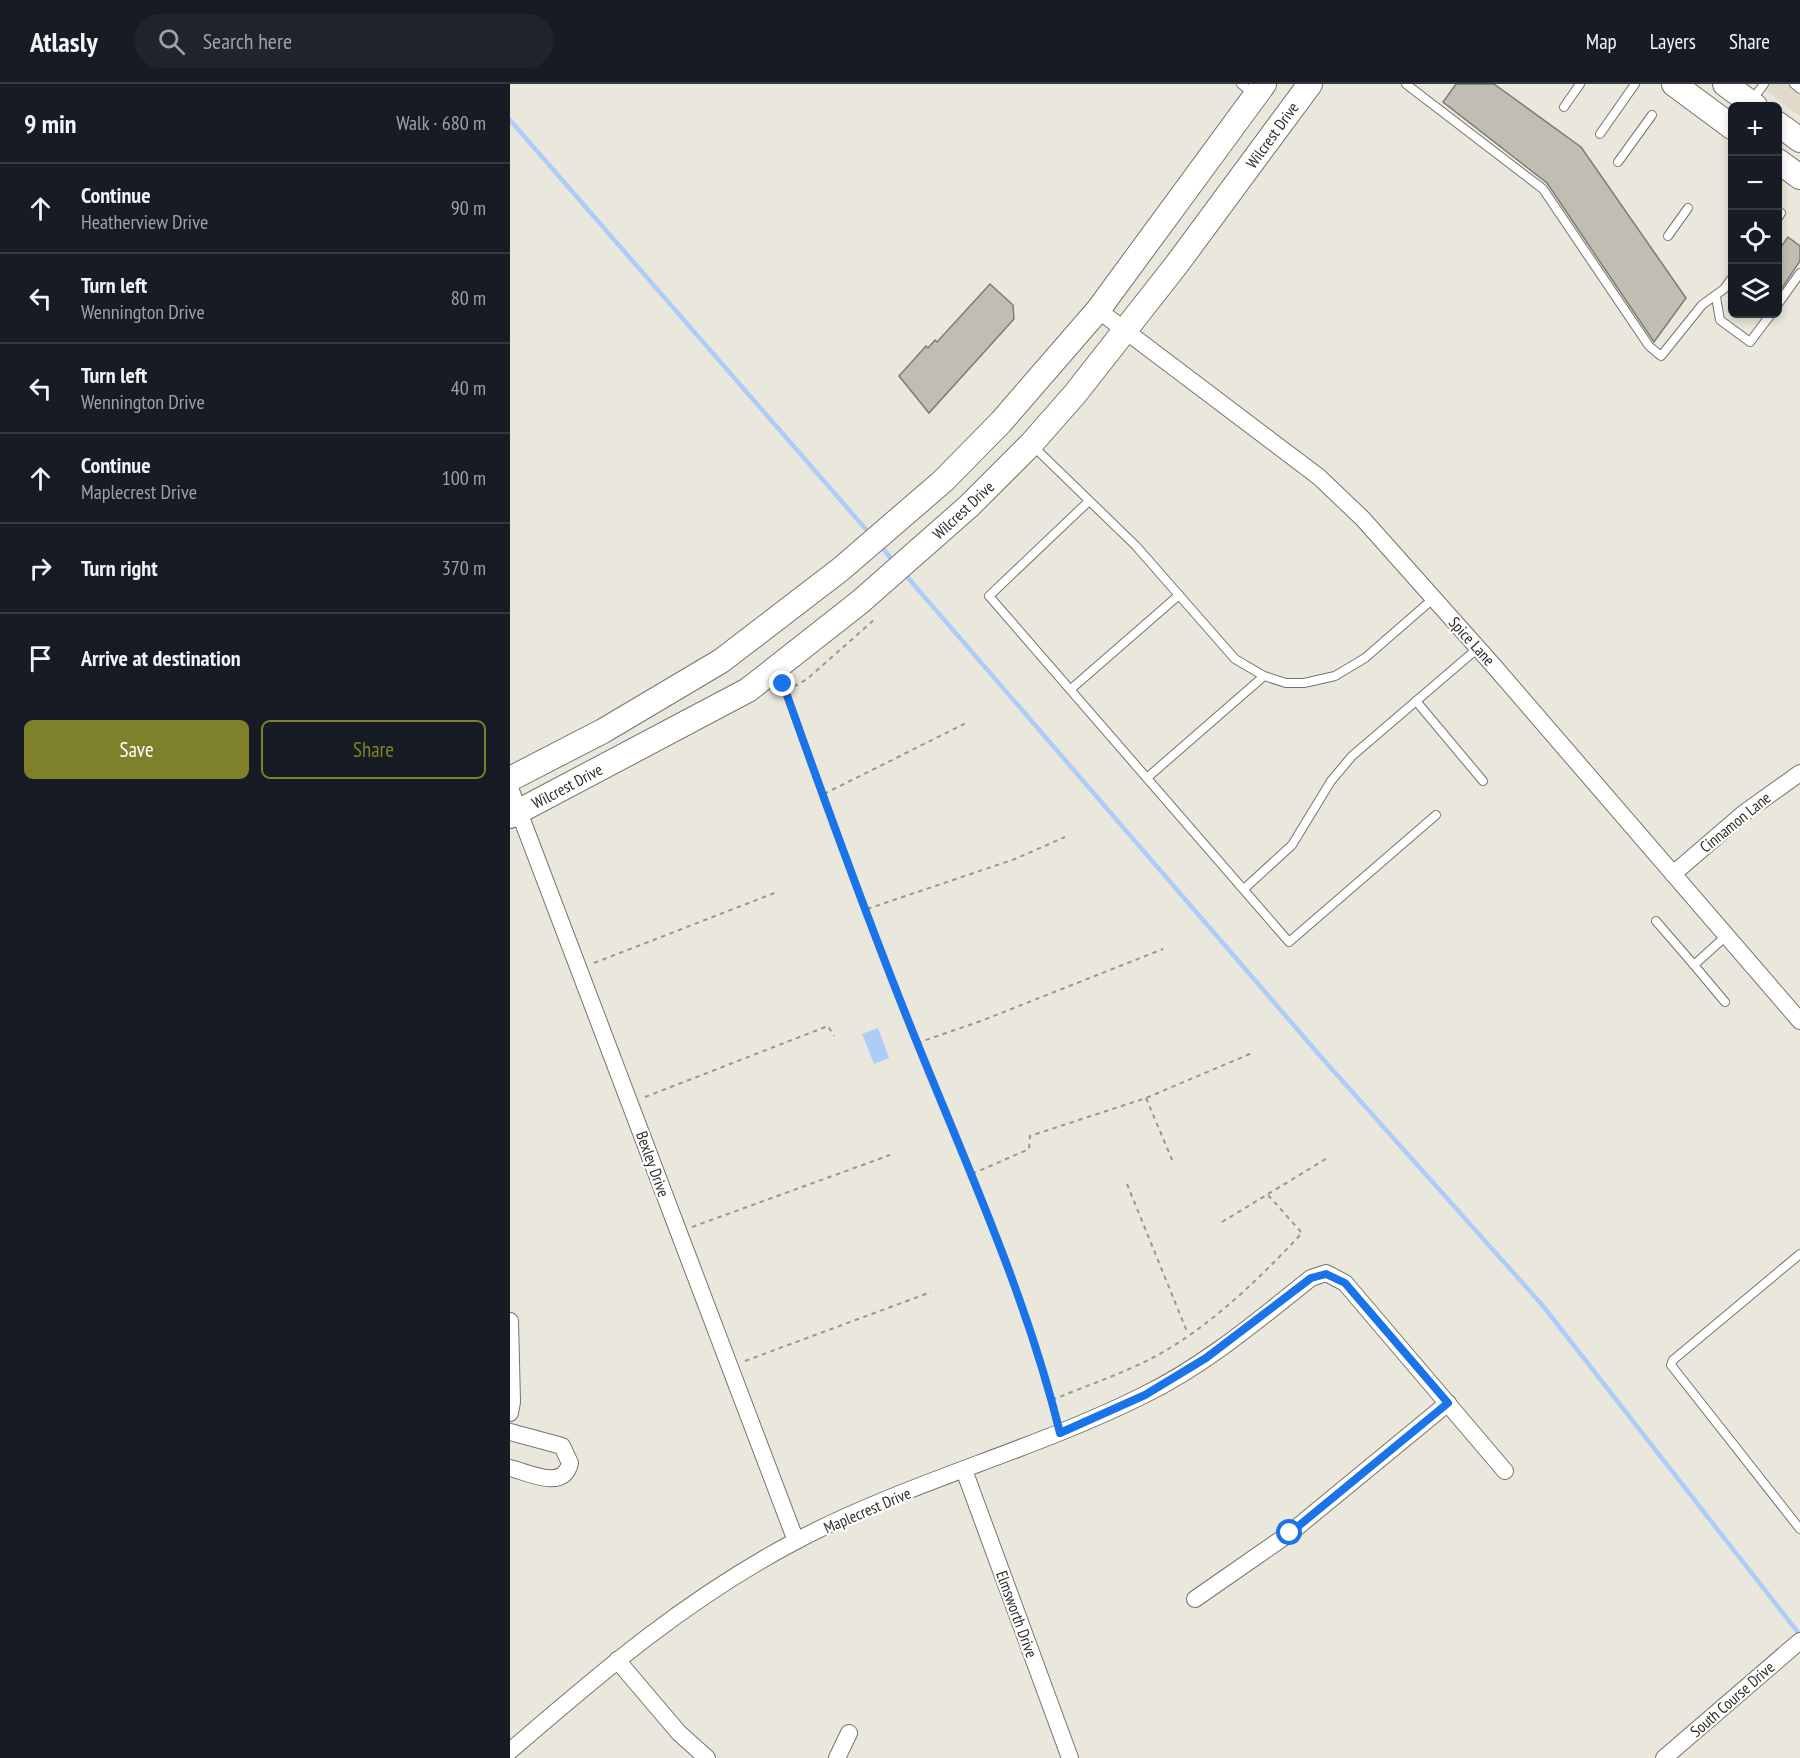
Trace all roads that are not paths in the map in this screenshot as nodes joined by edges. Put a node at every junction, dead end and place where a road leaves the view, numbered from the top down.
1 (1310, 84) edge
2 (1406, 84) edge
3 (1580, 84) edge
4 (1635, 84) edge
5 (1674, 84) edge
6 (1725, 84) edge
7 (1794, 84) edge
8 (1254, 88) edge
9 (1800, 89) edge
10 (1756, 98) edge
11 (1564, 107) dead end
12 (1287, 114) junction
13 (1652, 115) dead end
14 (1728, 125) edge
15 (1782, 127) edge
16 (1600, 134) dead end
17 (1800, 140) edge
18 (1618, 162) dead end
19 (1782, 164) edge
20 (1800, 177) edge
21 (1688, 208) dead end
22 (1668, 236) dead end
23 (1800, 273) edge
24 (1728, 283) edge
25 (1716, 297) junction
26 (1782, 298) edge
27 (1098, 310) junction
28 (1768, 318) edge
29 (1126, 330) junction
30 (1031, 444) junction
31 (1089, 501) junction
32 (1179, 595) junction
33 (1434, 598) junction
34 (1478, 648) junction
35 (1264, 676) junction
36 (1071, 689) junction
37 (674, 691) junction
38 (1416, 701) junction
39 (676, 728) junction
40 (1800, 773) edge
41 (1148, 777) junction
42 (510, 779) edge
43 (1483, 781) dead end
44 (510, 788) edge
45 (515, 813) edge
46 (1436, 816) dead end
47 (1673, 874) junction
48 (1244, 889) junction
49 (1656, 921) dead end
50 (1726, 936) junction
51 (1694, 965) junction
52 (1725, 1002) dead end
53 (1800, 1021) edge
54 (1800, 1254) edge
55 (510, 1321) edge
56 (1448, 1403) junction
57 (510, 1413) edge
58 (510, 1432) edge
59 (510, 1468) edge
60 (964, 1470) junction
61 (1505, 1471) dead end
62 (1800, 1529) edge
63 (796, 1541) junction
64 (1195, 1599) dead end
65 (1800, 1641) edge
66 (617, 1660) junction
67 (849, 1734) dead end
68 (510, 1751) edge
69 (707, 1758) edge
70 (837, 1758) edge
71 (1070, 1758) edge
72 (1664, 1758) edge

1 - 12 main road, Wilcrest Drive
2 - 25 lane
3 - 11 lane
4 - 16 lane
5 - 14 main road
6 - 10 main road
7 - 9 lane
8 - 12 main road
8 - 27 main road, Wilcrest Drive
12 - 29 main road, Wilcrest Drive
13 - 18 lane
15 - 17 main road
19 - 20 main road
21 - 22 lane
23 - 26 lane
24 - 25 lane
25 - 28 lane
27 - 29 street, Spice Lane
27 - 37 main road, Wilcrest Drive
29 - 30 main road, Wilcrest Drive
29 - 33 street, Spice Lane
30 - 31 lane
30 - 39 main road, Wilcrest Drive
31 - 32 lane
31 - 36 lane
32 - 35 lane
32 - 36 lane
33 - 34 street, Spice Lane
33 - 35 lane
34 - 38 lane
34 - 47 street, Spice Lane
35 - 41 lane
36 - 41 lane
37 - 39 main road
37 - 42 main road, Wilcrest Drive
38 - 43 lane
38 - 48 lane
39 - 45 main road, Wilcrest Drive
40 - 47 street, Cinnamon Lane
41 - 48 lane
44 - 45 street, Bexley Drive
45 - 63 street, Bexley Drive
46 - 48 lane
47 - 50 street, Spice Lane
49 - 51 lane
50 - 51 lane
50 - 53 street, Spice Lane
51 - 52 lane
54 - 62 lane
55 - 57 street
56 - 60 street, Maplecrest Drive
56 - 61 street, Maplecrest Drive
56 - 64 street
58 - 59 street
60 - 63 street, Maplecrest Drive
60 - 71 street, Elmsworth Drive
63 - 66 street, Maplecrest Drive
65 - 72 street, South Course Drive
66 - 68 street, Maplecrest Drive
66 - 69 street
67 - 70 street

